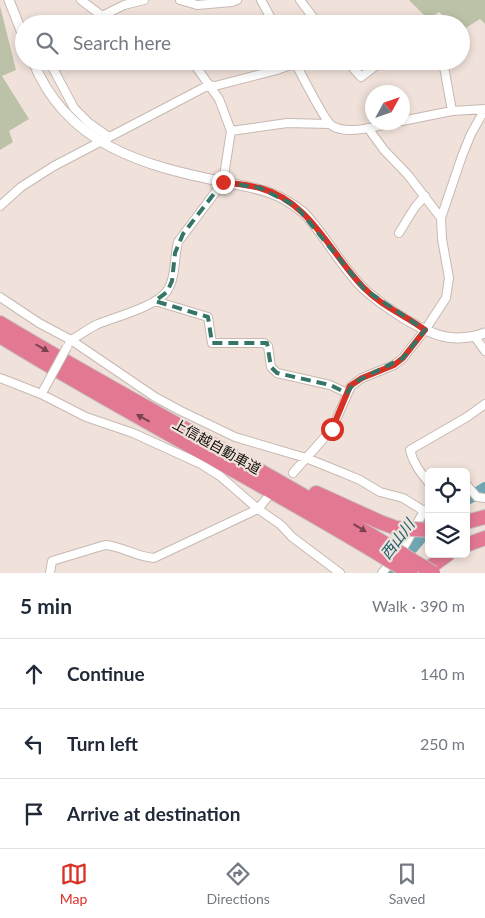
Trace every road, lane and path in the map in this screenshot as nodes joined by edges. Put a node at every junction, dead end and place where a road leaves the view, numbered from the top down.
1 (9, 0) edge
2 (81, 0) edge
3 (144, 0) edge
4 (180, 0) edge
5 (237, 0) edge
6 (261, 0) edge
7 (300, 0) edge
8 (15, 15) edge
9 (101, 15) edge
10 (104, 15) edge
11 (269, 15) edge
12 (311, 15) edge
13 (37, 70) edge
14 (54, 70) edge
15 (198, 70) edge
16 (270, 70) edge
17 (301, 70) edge
18 (355, 70) edge
19 (370, 70) edge
20 (445, 70) edge
21 (209, 85) junction
22 (485, 109) edge
23 (452, 111) junction
24 (410, 119) edge
25 (330, 124) junction
26 (365, 128) edge
27 (369, 130) edge
28 (231, 131) junction
29 (109, 137) junction
30 (99, 142) junction
31 (223, 182) junction
32 (425, 196) junction
33 (0, 206) edge
34 (441, 218) junction
35 (399, 234) dead end
36 (0, 297) edge
37 (155, 301) junction
38 (0, 323) edge
39 (425, 330) junction
40 (485, 333) edge
41 (0, 336) edge
42 (475, 337) junction
43 (69, 343) junction
44 (485, 352) edge
45 (1, 379) edge
46 (42, 393) junction
47 (347, 393) junction
48 (485, 404) edge
49 (196, 434) junction
50 (306, 458) junction
51 (293, 473) dead end
52 (425, 478) edge
53 (470, 489) edge
54 (267, 498) dead end
55 (485, 498) edge
56 (258, 509) junction
57 (425, 509) edge
58 (425, 511) edge
59 (485, 518) edge
60 (470, 521) edge
61 (485, 529) edge
62 (425, 530) edge
63 (470, 535) edge
64 (485, 538) edge
65 (470, 544) edge
66 (383, 558) edge
67 (427, 558) edge
68 (443, 558) edge
69 (50, 573) edge
70 (340, 573) edge
71 (400, 573) edge
72 (410, 573) edge
73 (422, 573) edge
74 (432, 573) edge

1 - 8 street
2 - 9 street
3 - 10 street
4 - 5 street
6 - 11 street
7 - 12 street
13 - 30 street
14 - 29 street
15 - 21 street
16 - 21 street
17 - 25 street
18 - 19 street
20 - 23 street
21 - 28 street
21 - 29 street
22 - 23 street
22 - 34 street
23 - 24 street
25 - 26 street
25 - 28 street
27 - 32 street
28 - 31 street
29 - 30 street
30 - 31 street
30 - 33 street
31 - 37 street
31 - 39 street
32 - 34 street
32 - 35 street
34 - 39 street
36 - 43 street
37 - 43 street
37 - 47 street
38 -> 49 highway, 上信越自動車道
39 - 42 street
39 - 47 street
40 - 42 street
66 -> 41 highway, 上信越自動車道
42 - 44 street
43 - 46 street, bridge
43 - 50 street
45 - 46 street
46 - 56 street
47 - 50 street
48 - 52 street
49 - 62 highway, bridge
49 -> 66 highway, 上信越自動車道
50 - 51 street
50 - 57 street
53 - 55 street
54 - 56 street
56 - 69 street
56 - 70 street
58 - 66 street
59 - 60 highway
61 - 63 highway
64 - 65 highway
66 - 71 highway
66 - 72 highway, 上信越自動車道, bridge
66 - 74 highway, 上信越自動車道, bridge
67 - 72 highway
68 - 73 highway

